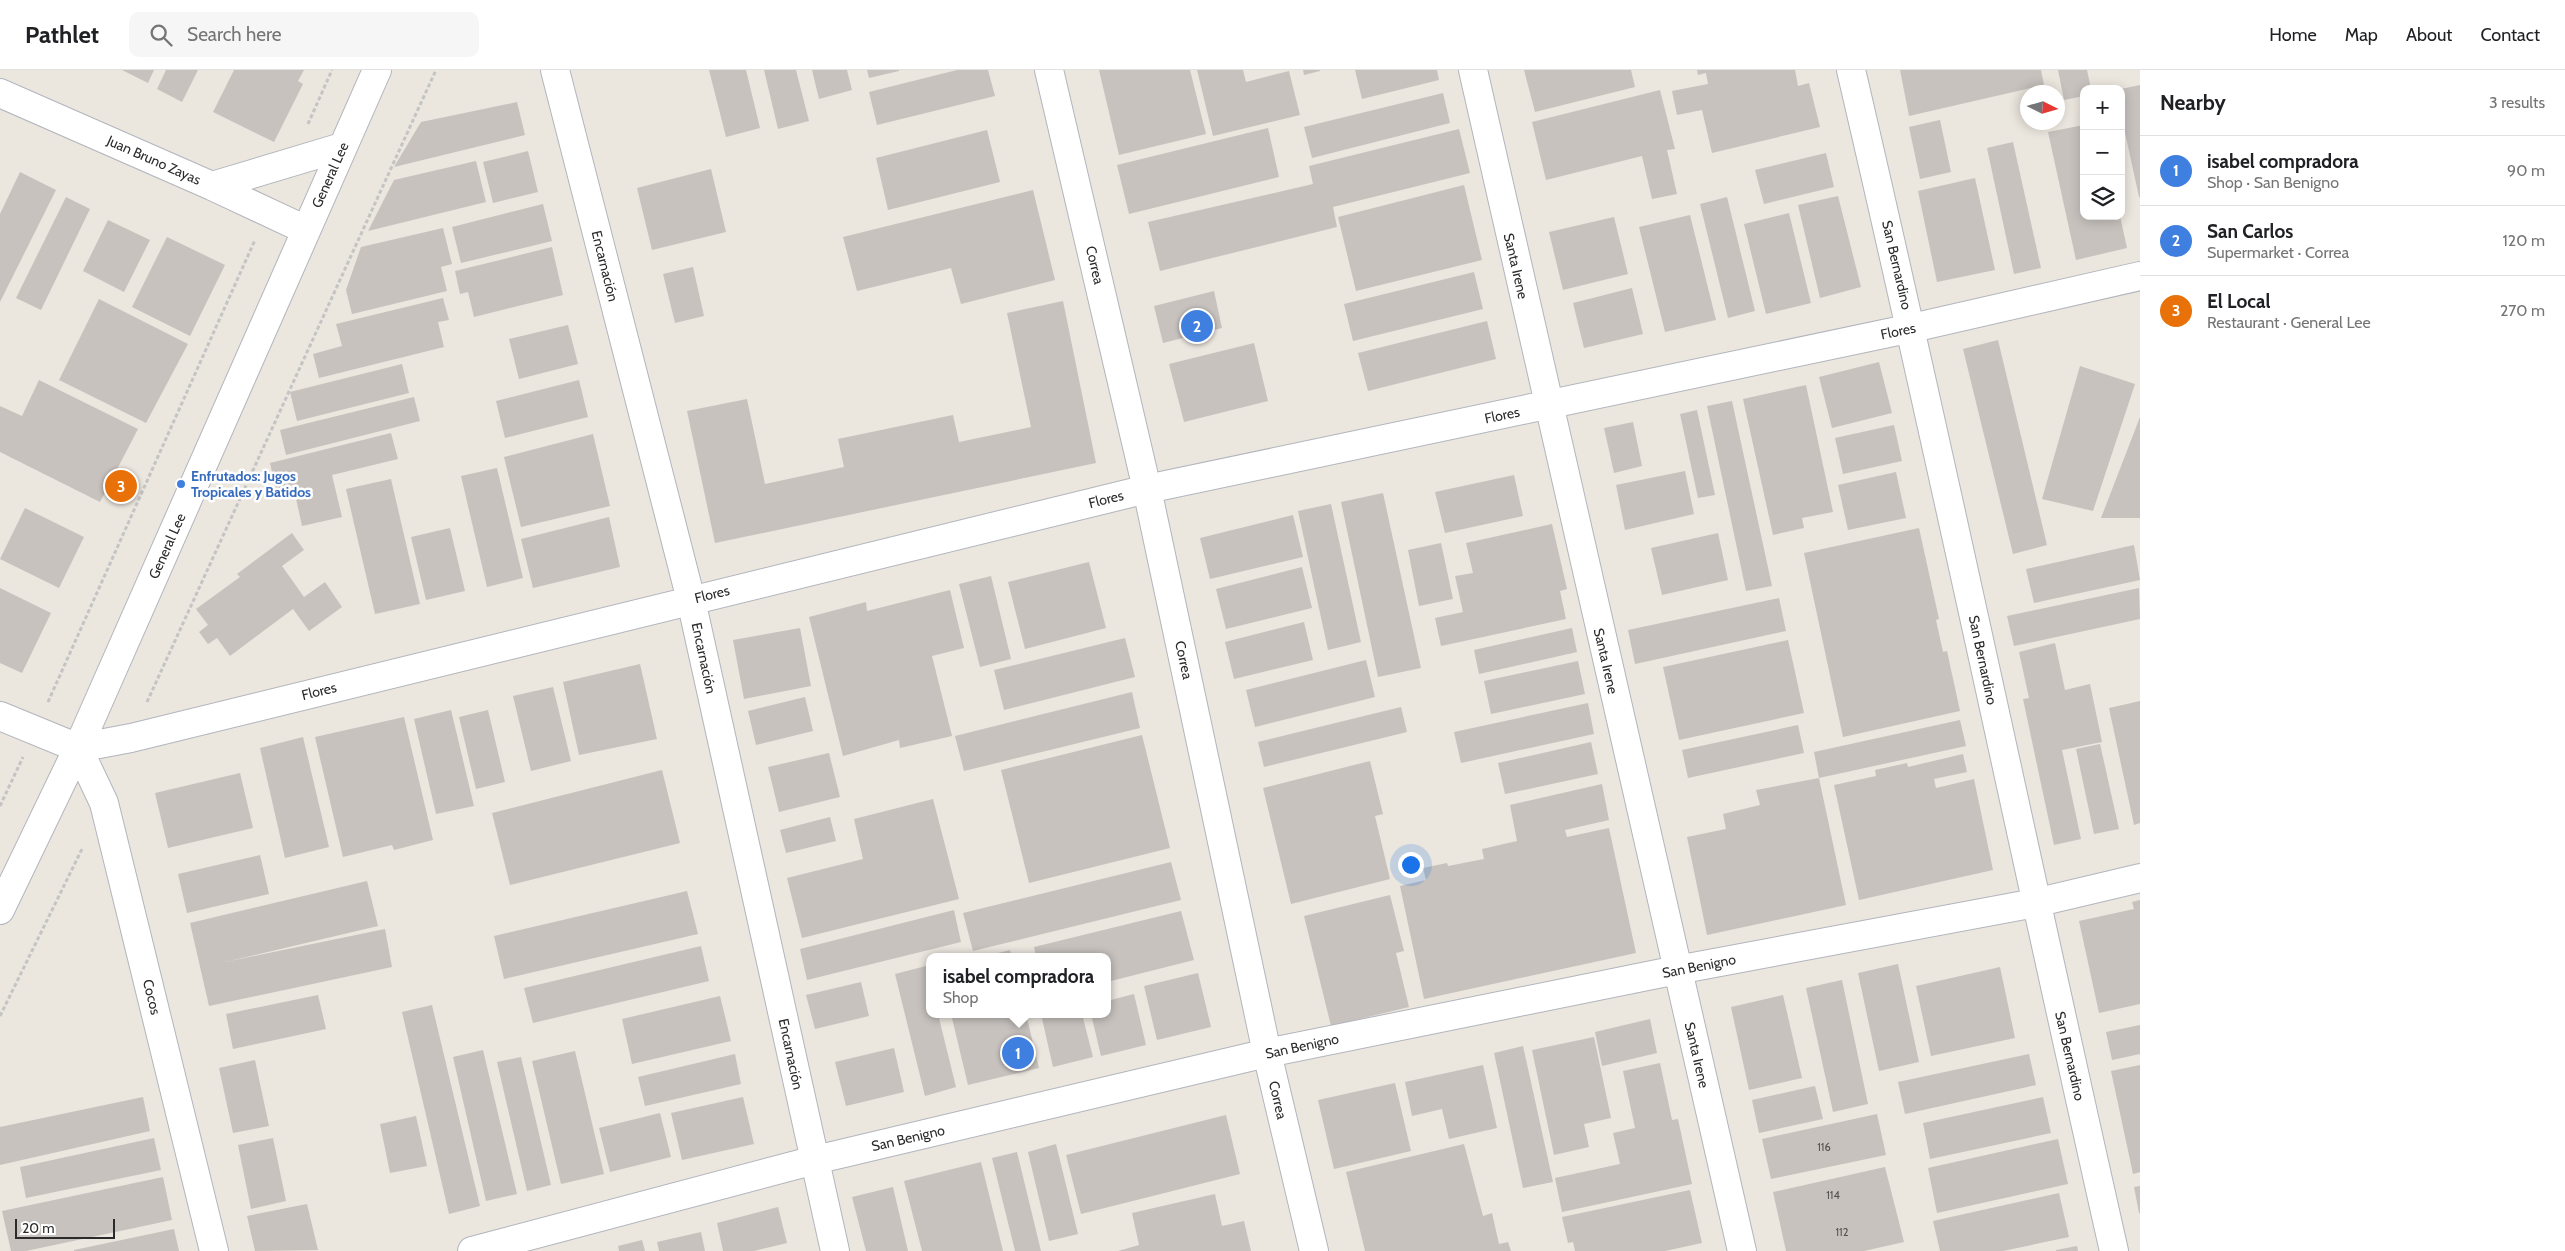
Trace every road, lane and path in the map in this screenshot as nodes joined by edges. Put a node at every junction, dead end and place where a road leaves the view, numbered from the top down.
1 (332, 70) edge
2 (377, 70) edge
3 (436, 70) edge
4 (554, 70) edge
5 (1049, 70) edge
6 (1473, 70) edge
7 (1851, 70) edge
8 (0, 93) edge
9 (342, 147) junction
10 (292, 162) junction
11 (212, 186) junction
12 (268, 212) junction
13 (306, 230) junction
14 (2140, 276) edge
15 (1912, 328) junction
16 (1547, 405) junction
17 (1147, 489) junction
18 (691, 600) junction
19 (0, 716) edge
20 (35, 730) junction
21 (131, 738) junction
22 (78, 748) junction
23 (0, 806) edge
24 (83, 848) dead end
25 (2140, 878) edge
26 (2035, 903) junction
27 (0, 910) edge
28 (1677, 970) junction
29 (0, 1016) edge
30 (1267, 1053) junction
31 (815, 1160) junction
32 (214, 1251) edge
33 (472, 1251) edge
34 (835, 1251) edge
35 (1314, 1251) edge
36 (1742, 1251) edge
37 (2114, 1251) edge

1 - 10 path
2 - 9 street, General Lee
3 - 21 path
4 - 18 street, Encarnación
5 - 17 street, Correa
6 - 16 street, Santa Irene
7 - 15 street, San Bernardino
8 - 11 street, Juan Bruno Zayas
9 - 10 street
9 - 13 street, General Lee
10 - 11 street
11 - 12 street, Juan Bruno Zayas
12 - 13 street, Juan Bruno Zayas
12 - 20 path
13 - 22 street, General Lee
14 - 15 street, Flores
15 - 16 street, Flores
15 - 26 street, San Bernardino
16 - 17 street, Flores
16 - 28 street, Santa Irene
17 - 18 street, Flores
17 - 30 street, Correa
18 - 21 street, Flores
18 - 31 street, Encarnación
19 - 20 street
20 - 22 street
20 - 23 path
21 - 22 street, Flores
22 - 27 street, General Lee
22 - 32 street, Cocos
24 - 29 path
25 - 26 street, San Benigno
26 - 28 street, San Benigno
26 - 37 street, San Bernardino
28 - 30 street, San Benigno
28 - 36 street, Santa Irene
30 - 31 street, San Benigno
30 - 35 street, Correa
31 - 33 street, San Benigno
31 - 34 street, Encarnación

